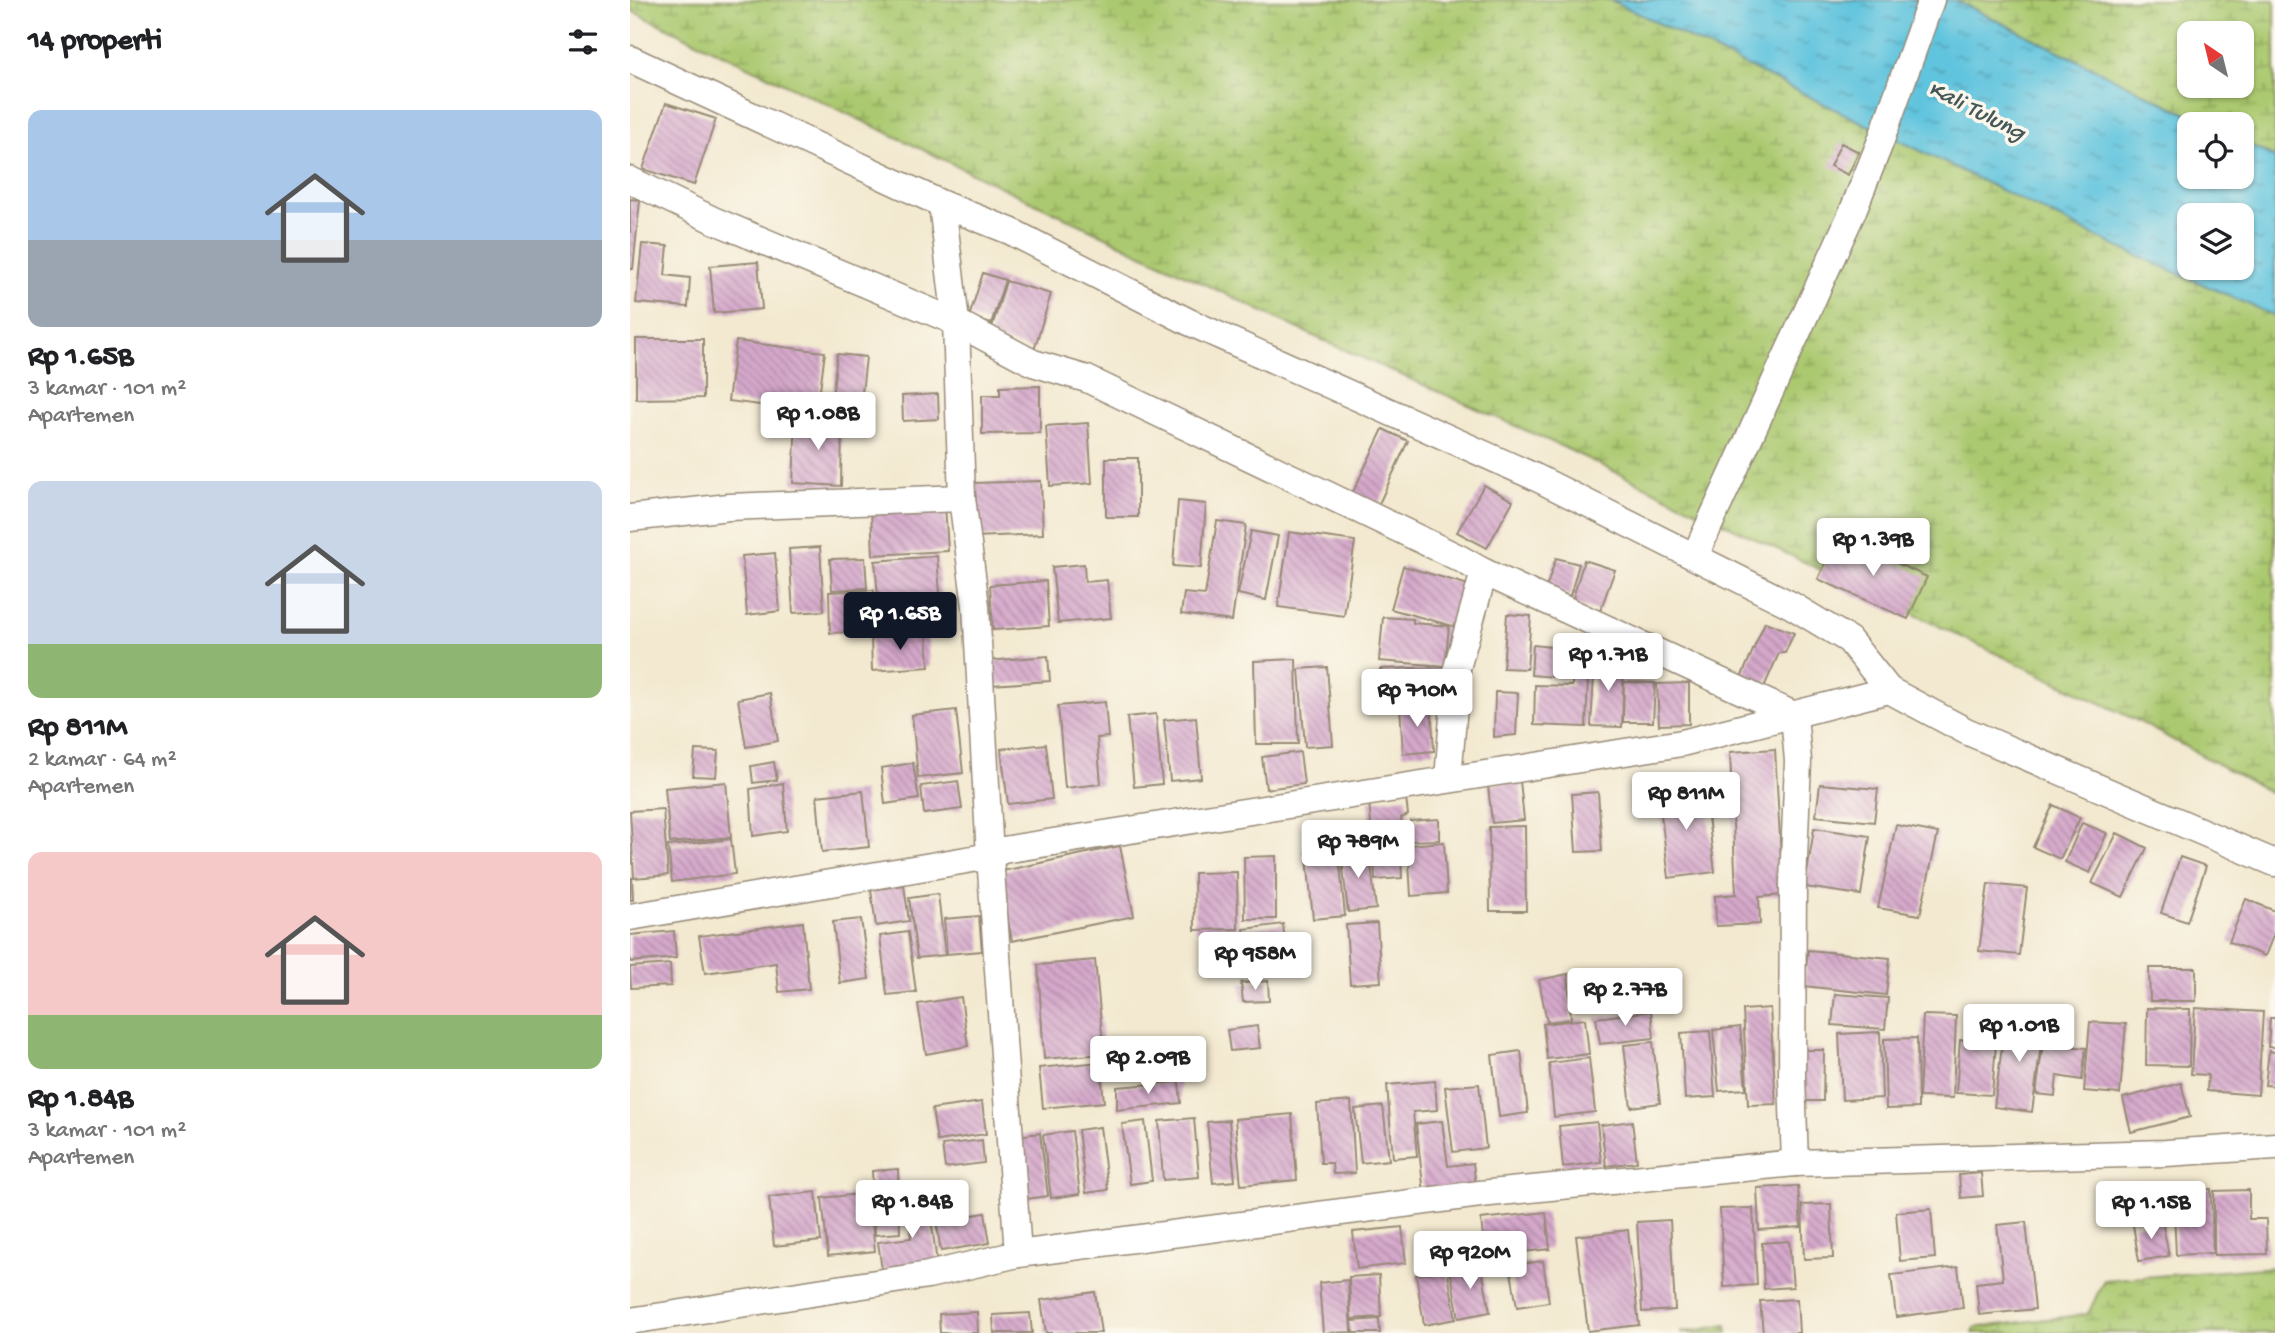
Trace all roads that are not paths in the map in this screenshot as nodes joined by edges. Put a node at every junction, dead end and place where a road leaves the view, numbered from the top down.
1 (1931, 0) edge
2 (630, 59) edge
3 (630, 180) edge
4 (942, 204) junction
5 (956, 322) junction
6 (962, 498) junction
7 (630, 518) edge
8 (1695, 556) junction
9 (1484, 572) junction
10 (1889, 690) junction
11 (1794, 715) junction
12 (1448, 779) junction
13 (990, 856) junction
14 (2275, 863) edge
15 (630, 917) edge
16 (2275, 1146) edge
17 (1795, 1163) junction
18 (1018, 1254) junction
19 (630, 1321) edge

1 - 8 street
2 - 4 street
3 - 5 street
4 - 5 street
4 - 8 street
5 - 6 street
5 - 9 street
6 - 7 street
6 - 13 street
8 - 10 street
9 - 11 street
9 - 12 street
10 - 11 street
10 - 14 street
11 - 12 street
11 - 17 street
12 - 13 street
13 - 15 street
13 - 18 street
16 - 17 street
17 - 18 street
18 - 19 street

